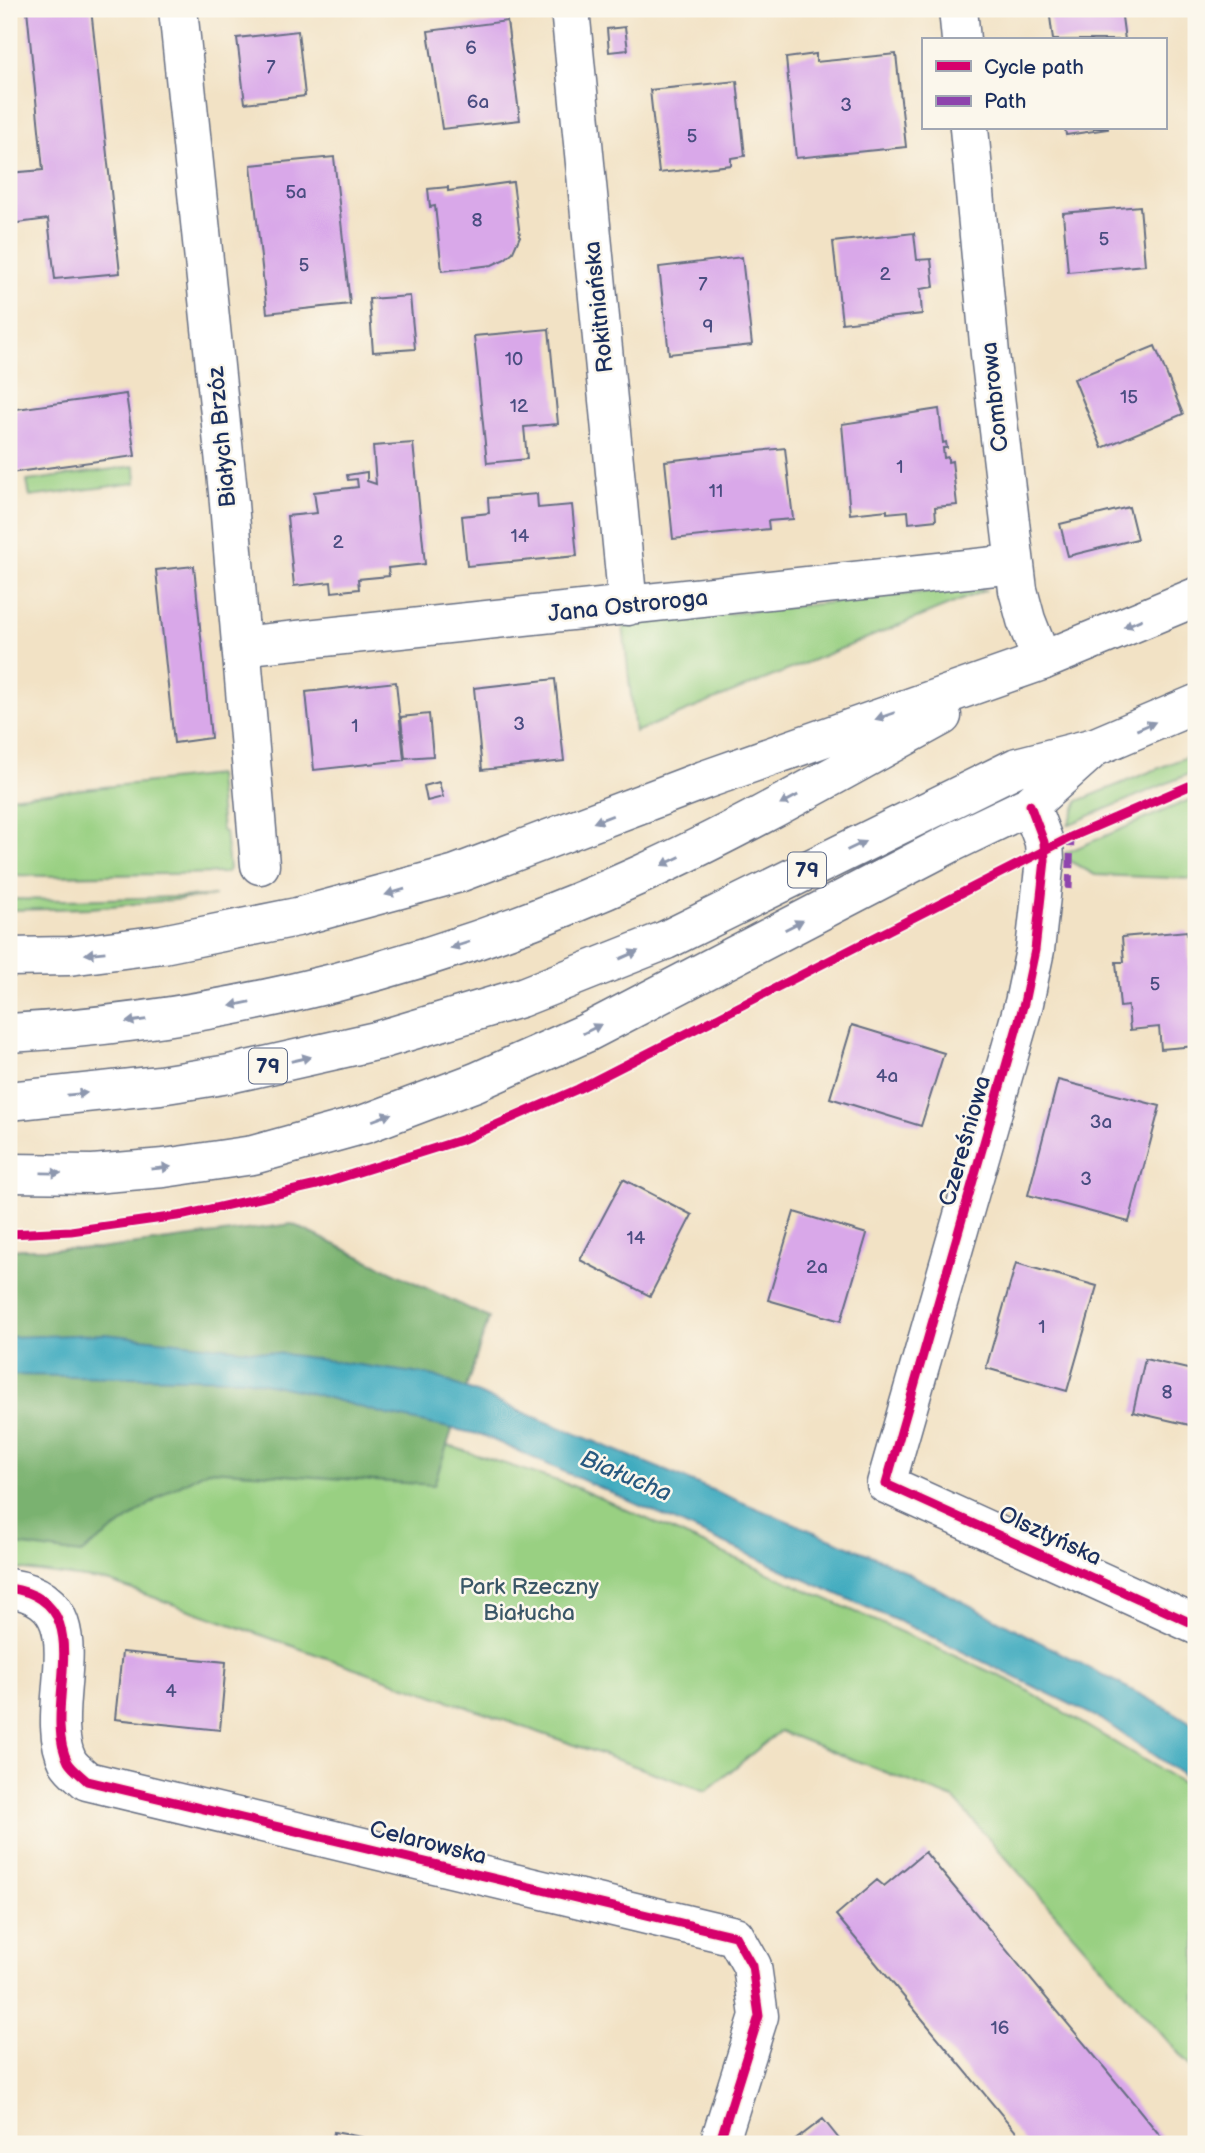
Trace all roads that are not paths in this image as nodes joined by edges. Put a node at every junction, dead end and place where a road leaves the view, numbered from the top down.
1 (178, 9) edge
2 (570, 9) edge
3 (958, 9) edge
4 (961, 38) edge
5 (969, 130) edge
6 (1014, 564) junction
7 (1196, 597) edge
8 (628, 606) junction
9 (241, 646) junction
10 (1042, 661) junction
11 (1196, 704) edge
12 (1095, 747) junction
13 (1030, 805) junction
14 (260, 865) dead end
15 (9, 957) edge
16 (9, 1033) edge
17 (9, 1101) edge
18 (9, 1173) edge
19 (886, 1484) joint
20 (9, 1588) edge
21 (1196, 1625) edge
22 (719, 2144) edge

1 - 9 street, Białych Brzóz
2 - 8 street, Rokitniańska
3 - 4 street
5 - 6 street, Combrowa
6 - 8 street, Jana Ostroroga
6 - 10 street, Combrowa
7 -> 10 street
8 - 9 street, Jana Ostroroga
9 - 14 street, Białych Brzóz
10 -> 15 street
10 -> 16 street
12 -> 11 street, 79
12 - 13 street
17 -> 12 street, 79
18 -> 13 street
13 - 19 street, Czereśniowa
19 - 21 street, Olsztyńska
20 - 22 street, Celarowska

